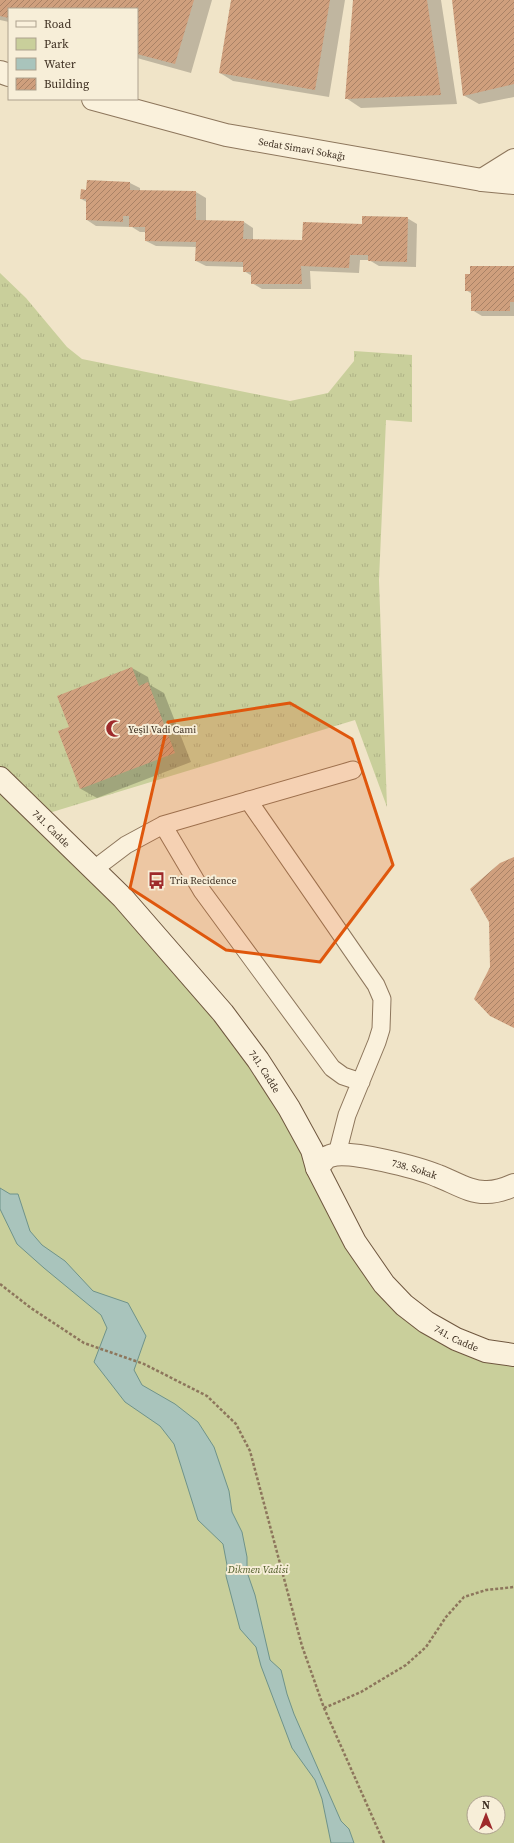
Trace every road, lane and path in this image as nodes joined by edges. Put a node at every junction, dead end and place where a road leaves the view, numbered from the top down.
1 (97, 100) edge
2 (514, 160) edge
3 (482, 180) junction
4 (514, 183) edge
5 (353, 770) dead end
6 (0, 778) edge
7 (248, 800) junction
8 (163, 825) junction
9 (93, 870) junction
10 (361, 1082) junction
11 (337, 1154) junction
12 (317, 1168) junction
13 (514, 1185) edge
14 (0, 1284) edge
15 (514, 1355) edge
16 (514, 1588) edge
17 (324, 1708) junction
18 (384, 1843) edge

1 - 3 street, Sedat Simavi Sokağı
2 - 3 street
3 - 4 street, Sedat Simavi Sokağı
5 - 7 lane
6 - 9 street, 741. Cadde
7 - 8 lane
7 - 10 lane
8 - 9 lane
8 - 10 lane
9 - 12 street, 741. Cadde
10 - 11 lane
11 - 12 street
11 - 13 street, 738. Sokak
12 - 15 street, 741. Cadde
14 - 17 path
16 - 17 path
17 - 18 path

